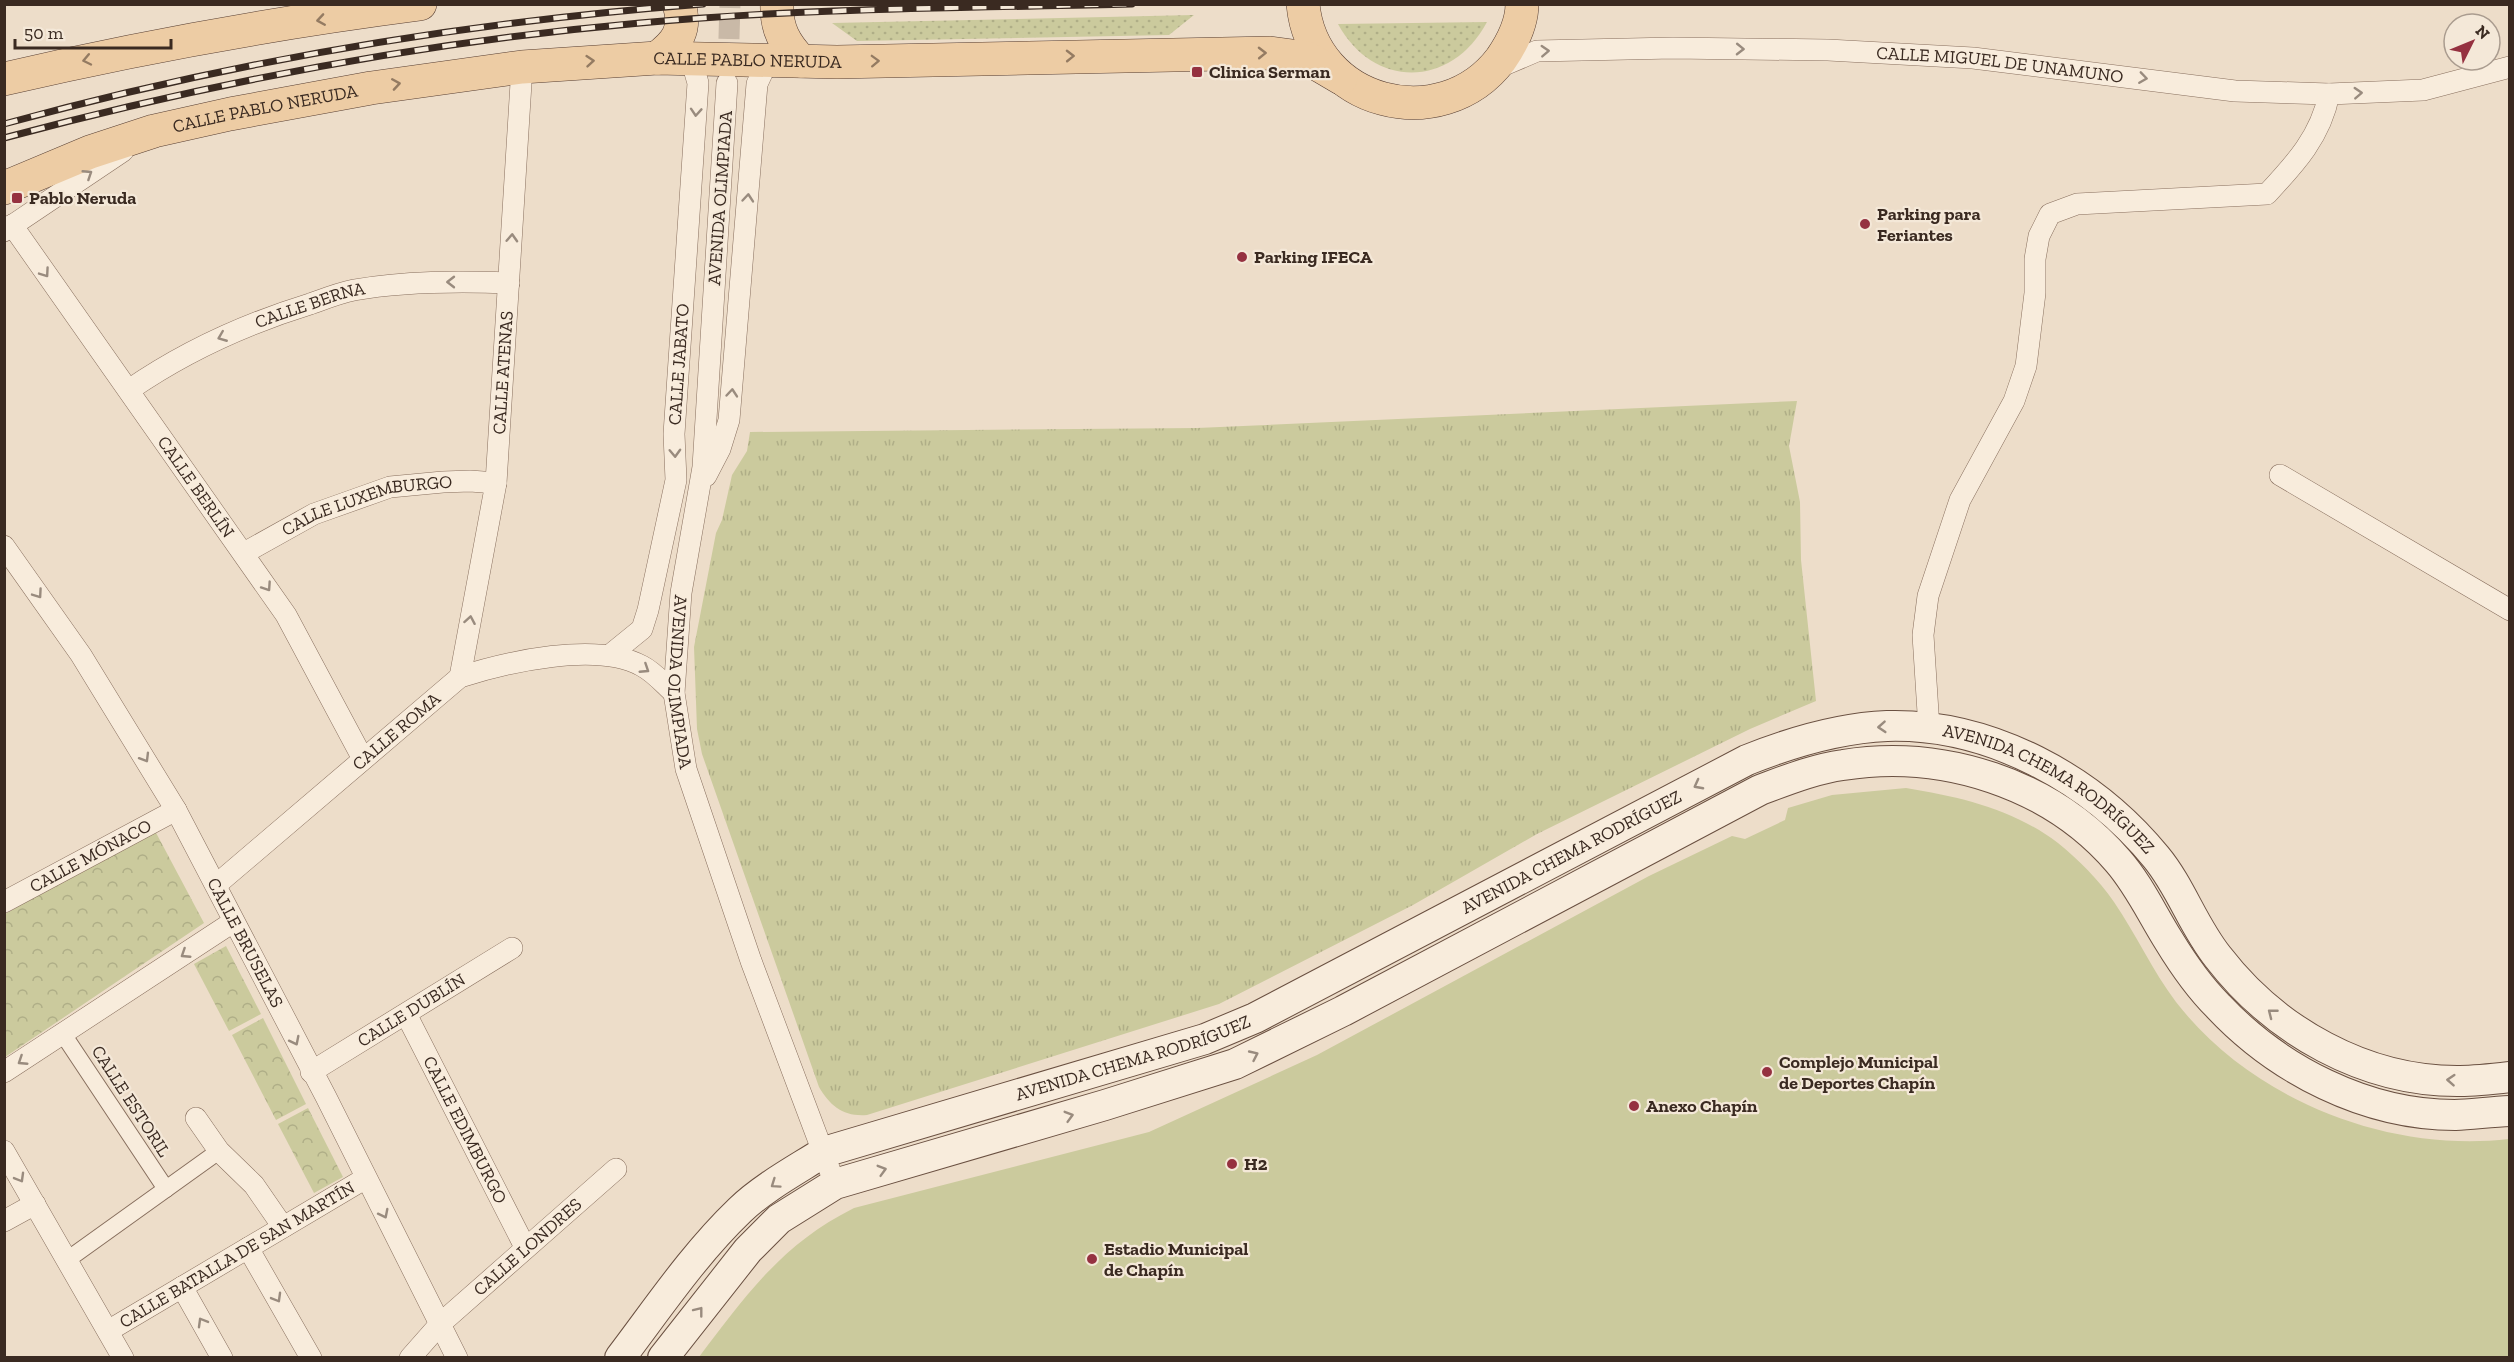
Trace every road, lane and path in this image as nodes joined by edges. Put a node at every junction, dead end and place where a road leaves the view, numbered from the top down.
1 (420, 4) edge
2 (679, 4) edge
3 (777, 4) edge
4 (1303, 4) edge
5 (1523, 7) edge
6 (273, 16) edge
7 (671, 58) junction
8 (788, 61) junction
9 (522, 67) junction
10 (2510, 67) edge
11 (1491, 72) junction
12 (1341, 78) junction
13 (4, 79) edge
14 (727, 83) tunnel mouth
15 (2329, 94) junction
16 (154, 131) junction
17 (4, 188) edge
18 (8, 228) edge
19 (509, 283) junction
20 (129, 390) junction
21 (2280, 475) dead end
22 (676, 480) junction
23 (496, 483) junction
24 (701, 487) junction
25 (4, 546) edge
26 (244, 553) junction
27 (681, 593) junction
28 (2510, 610) edge
29 (610, 655) junction
30 (460, 677) junction
31 (674, 693) junction
32 (1929, 728) junction
33 (363, 759) junction
34 (176, 810) junction
35 (216, 885) junction
36 (5, 900) edge
37 (233, 922) junction
38 (512, 948) dead end
39 (406, 1014) junction
40 (63, 1034) junction
41 (4, 1072) edge
42 (311, 1072) junction
43 (2510, 1077) edge
44 (2510, 1111) edge
45 (196, 1118) dead end
46 (4, 1151) edge
47 (219, 1151) junction
48 (824, 1152) junction
49 (616, 1169) dead end
50 (366, 1178) junction
51 (835, 1184) junction
52 (166, 1189) junction
53 (35, 1204) junction
54 (4, 1221) edge
55 (283, 1227) junction
56 (525, 1247) junction
57 (248, 1248) junction
58 (67, 1260) junction
59 (182, 1287) junction
60 (440, 1324) junction
61 (108, 1331) junction
62 (123, 1358) edge
63 (222, 1358) edge
64 (311, 1358) edge
65 (410, 1358) edge
66 (457, 1358) edge
67 (620, 1358) edge
68 (663, 1358) edge

1 -> 6 main road
2 - 7 main road
3 - 8 main road
4 - 12 main road
5 - 11 main road, CALLE PABLO NERUDA
6 -> 13 main road
7 - 8 main road, CALLE PABLO NERUDA
9 -> 7 main road, CALLE PABLO NERUDA
7 -> 22 street, CALLE JABATO
8 -> 12 main road, CALLE PABLO NERUDA
24 -> 8 street
16 -> 9 main road, CALLE PABLO NERUDA
19 -> 9 street, CALLE ATENAS
15 -> 10 street, CALLE MIGUEL DE UNAMUNO
11 - 12 main road, CALLE PABLO NERUDA
11 -> 15 street, CALLE MIGUEL DE UNAMUNO
14 - 24 street, AVENIDA OLIMPIADA
15 - 32 street
16 - 17 main road, CALLE PABLO NERUDA
18 -> 16 street, CALLE PABLO NERUDA
18 -> 20 street, CALLE BERLÍN
19 -> 20 street, CALLE BERNA
19 - 23 street, CALLE ATENAS
20 - 26 street, CALLE BERLÍN
21 - 28 street
22 - 27 street
22 - 29 street, CALLE JABATO
23 - 26 street, CALLE LUXEMBURGO
30 -> 23 street, CALLE ATENAS
24 - 27 street, AVENIDA OLIMPIADA
25 -> 34 street, CALLE BRUSELAS
26 -> 33 street, CALLE BERLÍN
27 - 31 street, AVENIDA OLIMPIADA
29 - 30 street, CALLE ROMA
29 -> 31 street
30 - 33 street, CALLE ROMA
31 - 48 street, AVENIDA OLIMPIADA
43 -> 32 main road, AVENIDA CHEMA RODRÍGUEZ
32 -> 48 main road, AVENIDA CHEMA RODRÍGUEZ
33 - 35 street, CALLE ROMA
34 - 35 street, CALLE BRUSELAS
34 - 36 street, CALLE MÓNACO
35 - 37 street, CALLE BRUSELAS
37 -> 40 street
37 -> 42 street, CALLE BRUSELAS
38 - 39 street, CALLE DUBLÍN
39 - 42 street, CALLE DUBLÍN
39 - 56 street, CALLE EDIMBURGO
40 -> 41 street
40 - 52 street, CALLE ESTORIL
42 - 50 street, CALLE BRUSELAS
51 -> 44 main road, AVENIDA CHEMA RODRÍGUEZ
45 - 47 street
46 -> 53 street
47 - 52 street
47 - 55 street
48 - 51 street, AVENIDA OLIMPIADA
48 -> 67 main road, AVENIDA CHEMA RODRÍGUEZ
49 - 56 street, CALLE LONDRES
50 - 55 street, CALLE BATALLA DE SAN MARTÍN
50 -> 60 street, CALLE BRUSELAS
68 -> 51 main road, AVENIDA CHEMA RODRÍGUEZ
52 - 58 street
53 - 54 street
53 - 58 street
55 - 57 street, CALLE BATALLA DE SAN MARTÍN
56 - 60 street, CALLE LONDRES
57 - 59 street, CALLE BATALLA DE SAN MARTÍN
57 -> 64 street
58 - 61 street
59 - 61 street, CALLE BATALLA DE SAN MARTÍN
63 -> 59 street
60 - 65 street, CALLE LONDRES
60 - 66 street, CALLE BRUSELAS
61 - 62 street

